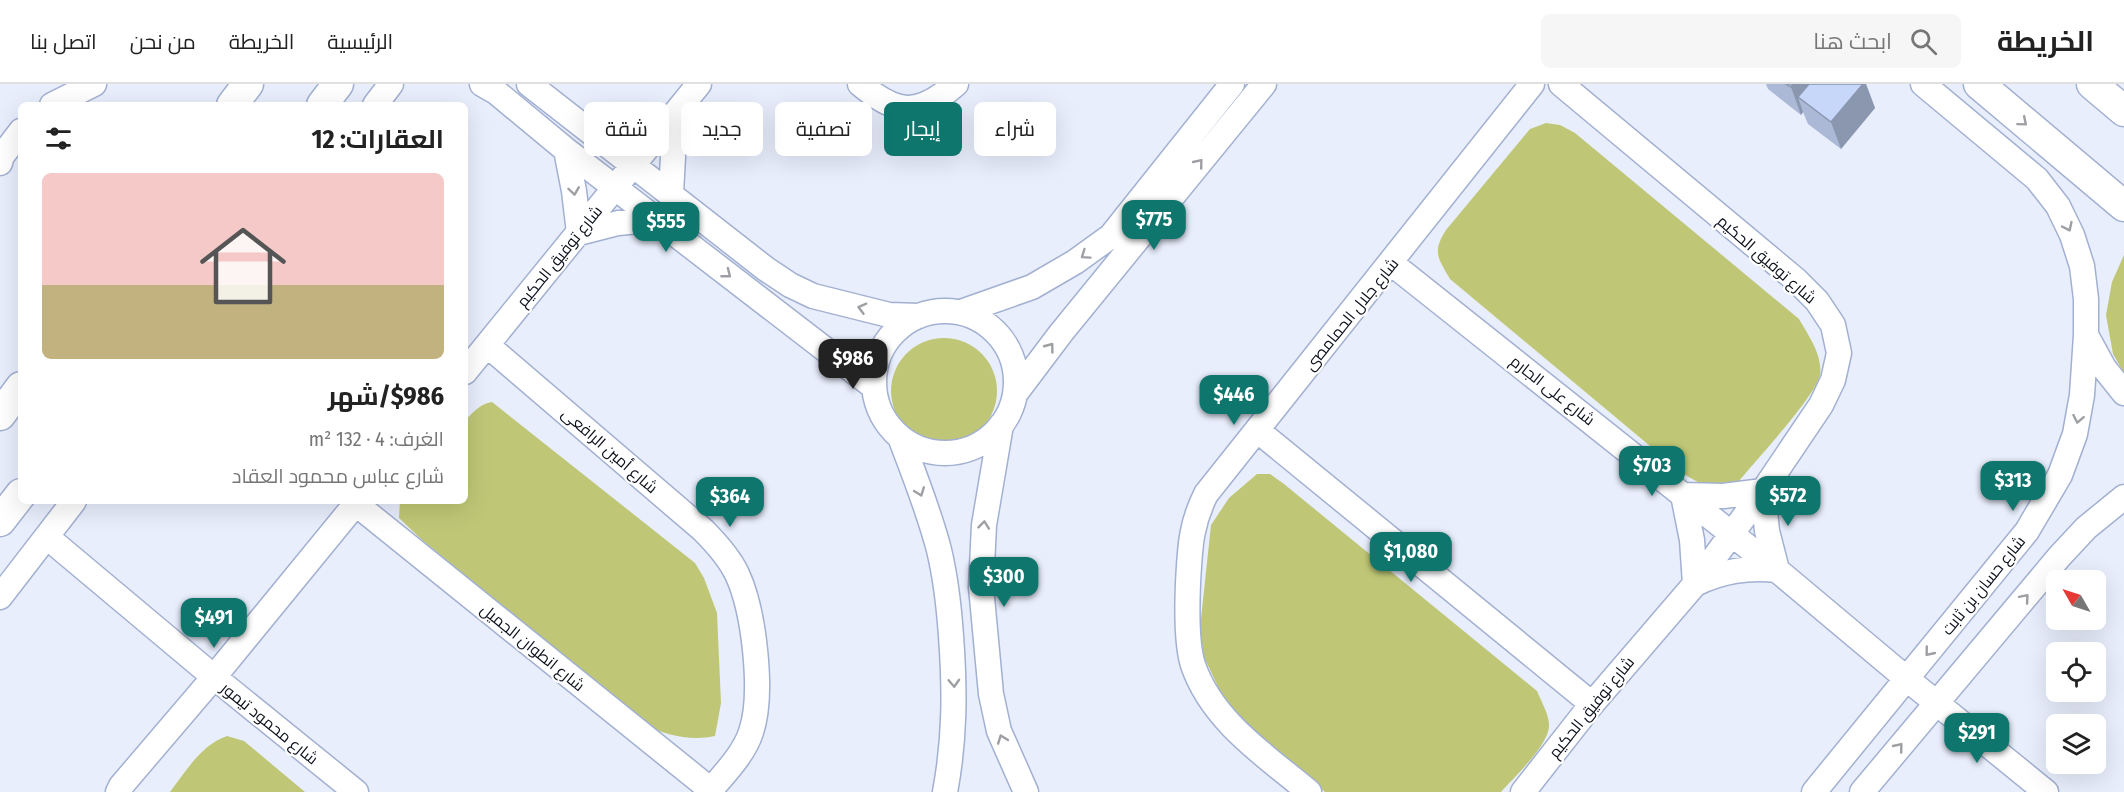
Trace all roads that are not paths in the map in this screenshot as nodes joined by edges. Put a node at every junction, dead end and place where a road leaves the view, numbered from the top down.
1 (94, 84) edge
2 (248, 84) edge
3 (338, 84) edge
4 (391, 84) edge
5 (482, 84) edge
6 (529, 84) edge
7 (699, 84) edge
8 (860, 84) edge
9 (956, 84) edge
10 (1232, 84) edge
11 (1264, 84) edge
12 (1532, 84) edge
13 (1561, 84) edge
14 (1923, 84) edge
15 (1978, 84) edge
16 (2092, 84) edge
17 (58, 102) edge
18 (234, 102) edge
19 (324, 102) edge
20 (377, 102) edge
21 (2124, 111) edge
22 (670, 120) junction
23 (582, 125) junction
24 (18, 135) edge
25 (566, 150) junction
26 (0, 163) edge
27 (633, 165) junction
28 (615, 186) junction
29 (671, 193) junction
30 (2124, 206) edge
31 (658, 219) junction
32 (579, 233) junction
33 (1391, 263) junction
34 (961, 312) junction
35 (920, 316) junction
36 (2086, 335) junction
37 (487, 345) junction
38 (468, 368) edge
39 (874, 387) junction
40 (18, 391) edge
41 (2124, 393) edge
42 (1015, 394) junction
43 (0, 415) edge
44 (1002, 425) junction
45 (1257, 430) junction
46 (900, 437) junction
47 (1763, 491) junction
48 (1683, 495) junction
49 (2124, 497) edge
50 (18, 498) edge
51 (72, 504) edge
52 (355, 504) edge
53 (359, 504) edge
54 (0, 521) edge
55 (1731, 534) junction
56 (47, 537) junction
57 (1777, 570) junction
58 (1695, 584) junction
59 (0, 597) edge
60 (214, 677) junction
61 (1907, 679) junction
62 (1935, 702) junction
63 (1592, 705) junction
64 (710, 791) edge
65 (118, 792) edge
66 (356, 792) edge
67 (945, 792) edge
68 (1026, 792) edge
69 (1309, 792) edge
70 (1523, 792) edge
71 (1814, 792) edge
72 (1862, 792) edge
73 (2046, 792) edge

1 - 17 street
2 - 18 main road
3 - 19 main road
4 - 20 street
5 - 25 street
6 - 23 street
7 - 22 street, شارع توفيق الحكيم
8 - 9 street
10 -> 34 street
42 -> 11 street
12 - 33 street, شارع جلال الحمامصى
13 - 47 street, شارع توفيق الحكيم
14 -> 36 street, شارع حسان بن ثابت
15 -> 30 main road
16 - 21 main road
22 - 23 street
22 - 27 street, شارع توفيق الحكيم
22 - 29 street
23 - 27 street
24 - 26 street
25 - 28 street
25 -> 32 street
27 - 28 street, شارع توفيق الحكيم
27 - 29 street
28 - 31 street
28 - 32 street, شارع توفيق الحكيم
35 -> 29 street
31 - 32 street
31 -> 39 street
32 - 37 street, شارع توفيق الحكيم
33 - 45 street, شارع جلال الحمامصى
33 - 48 street, شارع على الجارم
34 - 35 street
34 - 42 street
35 - 39 street
36 - 41 street
36 -> 61 street, شارع حسان بن ثابت
37 - 38 street, شارع توفيق الحكيم
37 - 64 street, شارع أمين الرافعى
39 - 46 street
40 - 43 main road
42 - 44 street
44 - 46 street
68 -> 44 street
45 - 63 street
45 - 69 street, شارع جلال الحمامصى
46 -> 67 street
47 - 48 street
47 - 55 street, شارع توفيق الحكيم
47 - 57 street
48 - 55 street, شارع على الجارم
48 - 58 street
62 -> 49 street
50 - 54 main road
51 - 56 street
52 - 60 street
53 - 64 street, شارع انطوان الجميل
55 - 57 street, شارع على الجارم
55 - 58 street, شارع توفيق الحكيم
56 - 59 street
56 - 60 street, شارع محمود تيمور
57 - 58 street
57 - 61 street, شارع على الجارم
58 - 63 street, شارع توفيق الحكيم
60 - 65 street
60 - 66 street, شارع محمود تيمور
61 - 62 street, شارع على الجارم
61 - 71 street, شارع حسان بن ثابت
72 -> 62 street
62 - 73 street, شارع على الجارم
63 - 70 street, شارع توفيق الحكيم

